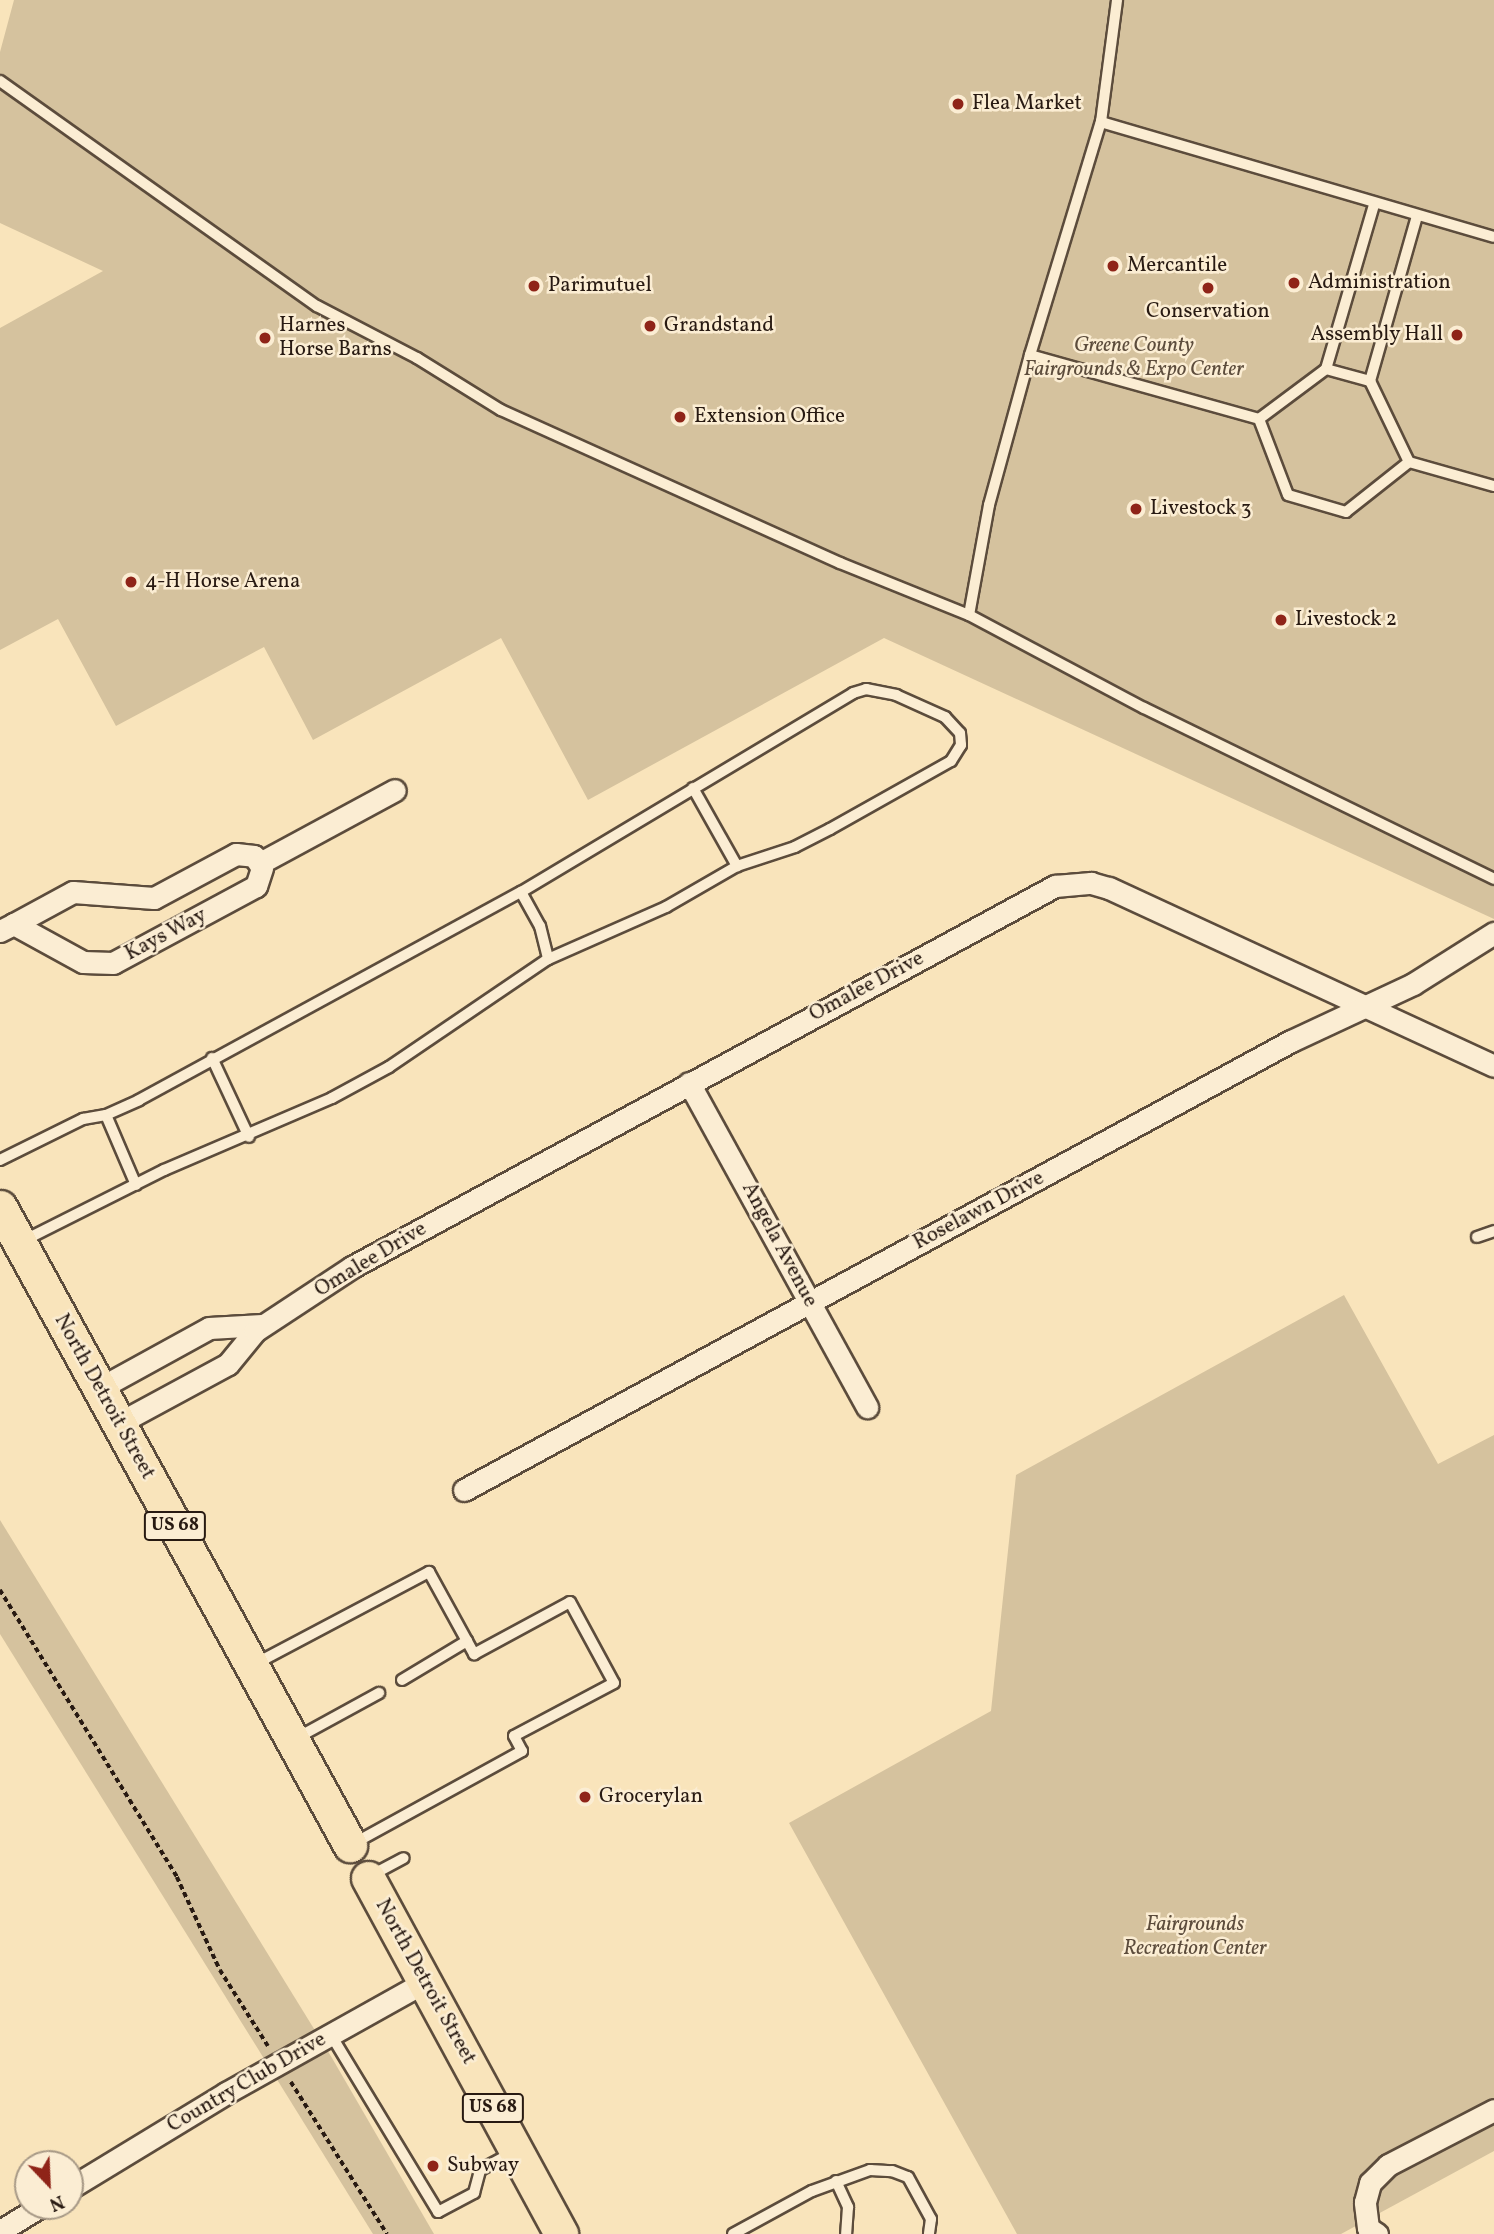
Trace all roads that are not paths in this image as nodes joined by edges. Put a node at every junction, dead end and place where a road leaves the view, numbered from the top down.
1 (1117, 0) edge
2 (0, 82) edge
3 (1101, 122) junction
4 (1374, 205) junction
5 (1417, 216) junction
6 (1494, 237) edge
7 (1030, 355) junction
8 (1326, 369) junction
9 (1370, 381) junction
10 (1259, 419) junction
11 (1409, 462) junction
12 (1494, 485) edge
13 (969, 615) junction
14 (693, 788) junction
15 (395, 790) dead end
16 (260, 863) junction
17 (737, 866) junction
18 (1494, 879) edge
19 (521, 892) junction
20 (7, 928) edge
21 (1494, 933) edge
22 (548, 959) junction
23 (1362, 1008) junction
24 (212, 1058) junction
25 (1494, 1066) edge
26 (690, 1083) junction
27 (106, 1115) junction
28 (250, 1137) junction
29 (0, 1160) edge
30 (136, 1185) junction
31 (0, 1207) edge
32 (1494, 1231) edge
33 (1477, 1237) dead end
34 (19, 1243) junction
35 (810, 1302) junction
36 (264, 1325) junction
37 (100, 1388) junction
38 (867, 1407) dead end
39 (119, 1423) junction
40 (464, 1490) dead end
41 (467, 1641) junction
42 (252, 1666) junction
43 (402, 1680) dead end
44 (379, 1693) dead end
45 (293, 1741) junction
46 (350, 1845) joint
47 (404, 1858) dead end
48 (368, 1878) joint
49 (425, 1982) junction
50 (331, 2035) junction
51 (1494, 2110) edge
52 (516, 2151) junction
53 (84, 2181) edge
54 (836, 2181) junction
55 (18, 2220) edge
56 (0, 2231) edge
57 (561, 2234) edge
58 (733, 2234) edge
59 (846, 2234) edge
60 (929, 2234) edge
61 (1377, 2234) edge

1 - 3 lane
2 - 13 lane
3 - 4 lane
3 - 7 lane
4 - 5 lane
4 - 8 lane
5 - 6 lane
5 - 9 lane
7 - 10 lane
7 - 13 lane
8 - 9 lane
8 - 10 lane
9 - 11 lane
10 - 11 lane
11 - 12 lane
13 - 18 lane
14 - 17 lane
14 - 17 lane
14 - 19 lane
15 - 16 street
16 - 20 street, Kays Way
16 - 20 street, Kays Way
17 - 22 lane
19 - 22 lane
19 - 24 lane
21 - 23 street, Roselawn Drive
22 - 28 lane
23 - 25 street, Omalee Drive
23 - 26 street, Omalee Drive
23 - 35 street, Roselawn Drive
24 - 27 lane
24 - 28 lane
26 - 35 street, Angela Avenue
26 - 36 street, Omalee Drive
27 - 29 lane
27 - 30 lane
28 - 30 lane
30 - 34 lane
31 - 34 highway, North Detroit Street / US 68
32 - 33 lane
34 - 37 highway, North Detroit Street / US 68
35 - 38 street, Angela Avenue
35 - 40 street, Roselawn Drive
36 - 37 street
36 - 39 street, Omalee Drive
37 - 39 highway, North Detroit Street / US 68
39 - 42 highway, North Detroit Street / US 68
41 - 42 lane
41 - 43 lane
41 - 46 lane
42 - 45 highway, North Detroit Street / US 68
44 - 45 lane
45 - 46 highway, North Detroit Street / US 68
47 - 48 lane
48 - 49 highway, North Detroit Street / US 68
49 - 50 street, Country Club Drive
49 - 52 highway, North Detroit Street / US 68
50 - 52 lane
50 - 53 street, Country Club Drive
51 - 61 street
52 - 57 highway, North Detroit Street / US 68
54 - 58 lane
54 - 59 lane
54 - 60 lane
55 - 56 street

